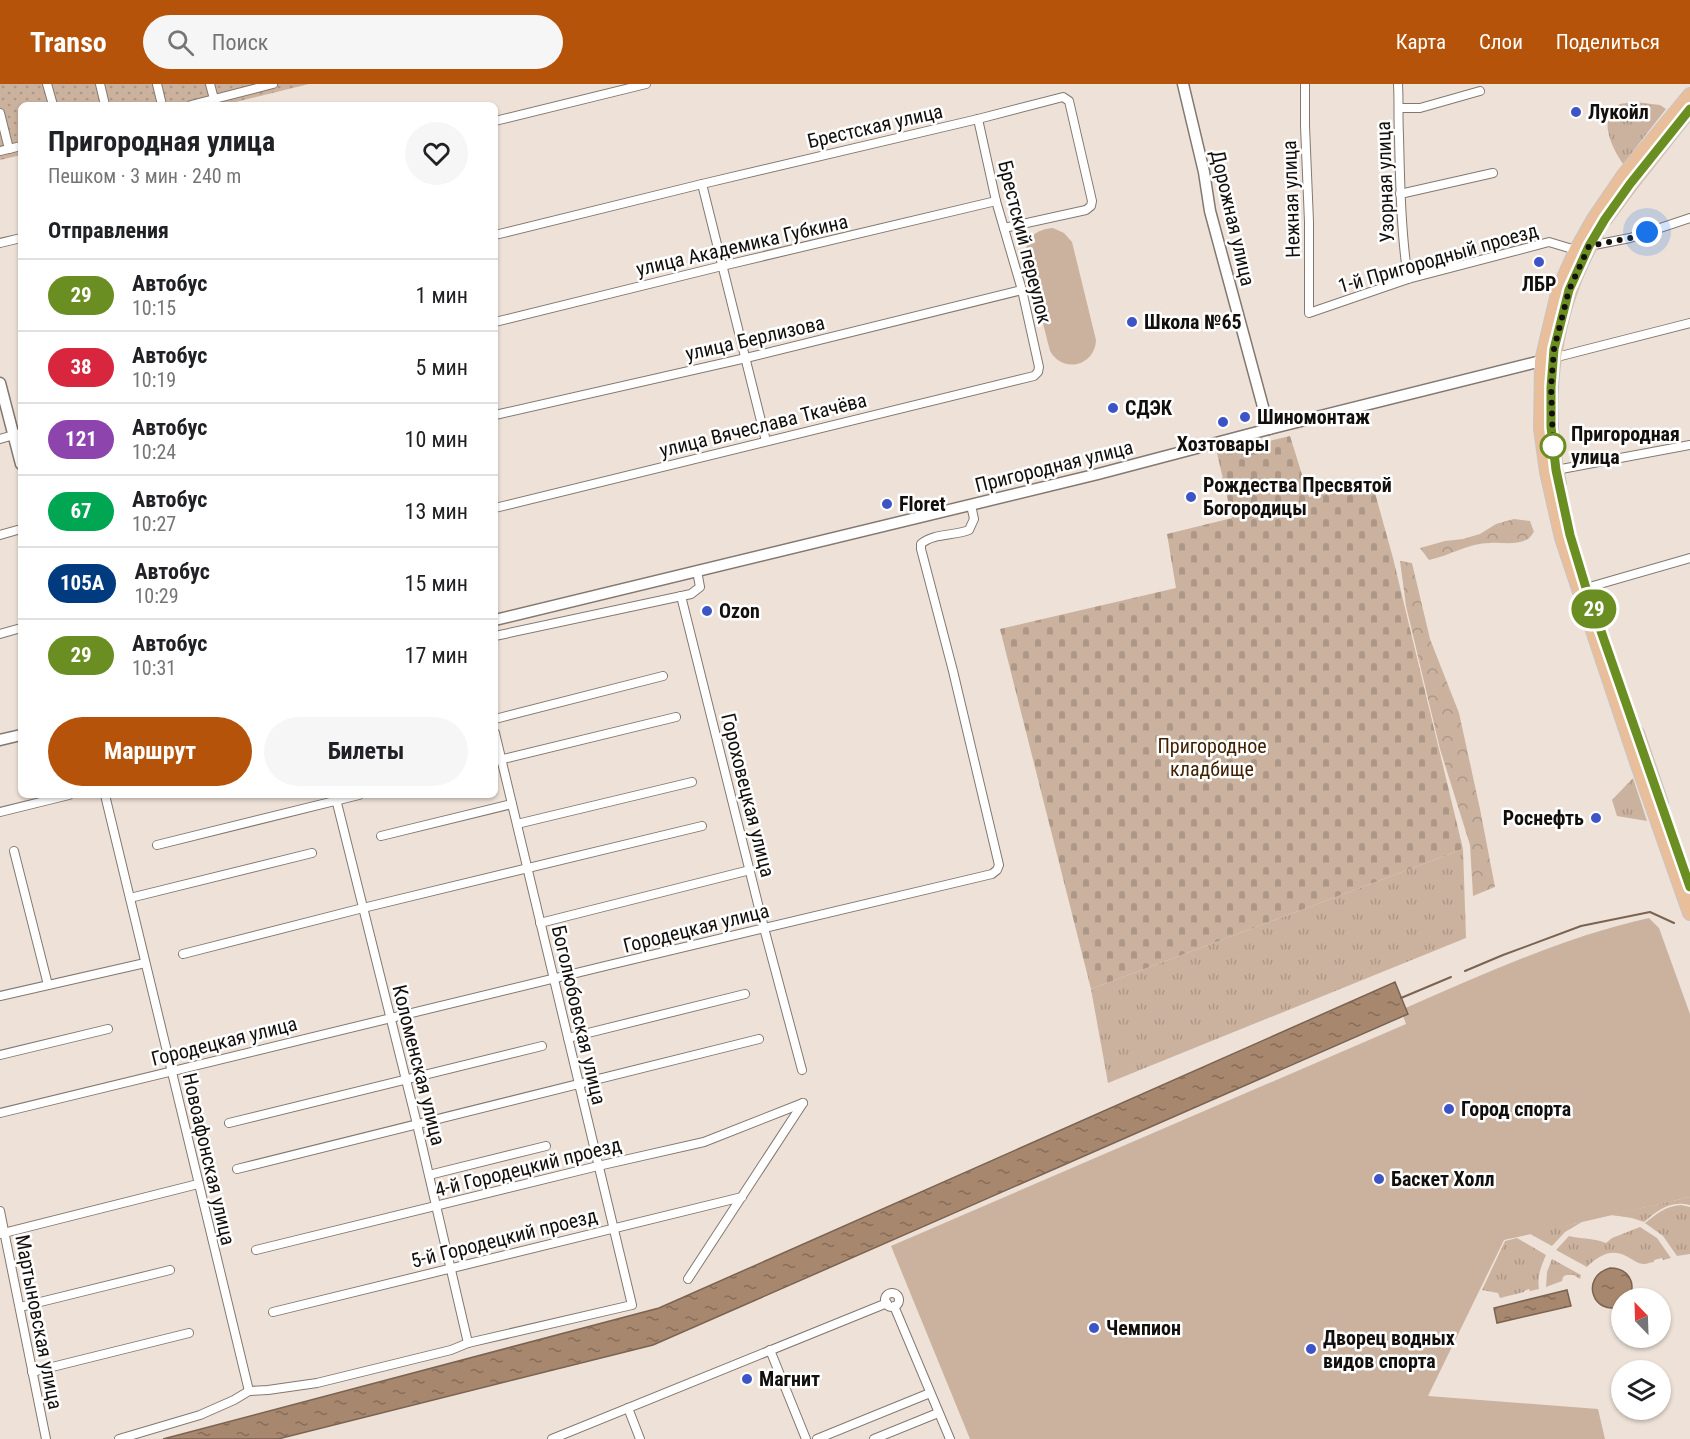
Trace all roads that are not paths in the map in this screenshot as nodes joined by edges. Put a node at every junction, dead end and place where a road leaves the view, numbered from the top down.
1 (47, 84) edge
2 (100, 84) edge
3 (157, 84) edge
4 (210, 84) edge
5 (273, 84) edge
6 (646, 84) edge
7 (1182, 84) edge
8 (1305, 84) edge
9 (1398, 84) edge
10 (262, 85) edge
11 (1480, 91) dead end
12 (1690, 95) edge
13 (214, 99) junction
14 (52, 102) edge
15 (104, 102) edge
16 (161, 102) edge
17 (202, 102) edge
18 (1400, 108) junction
19 (1690, 108) edge
20 (0, 113) edge
21 (978, 119) junction
22 (498, 120) edge
23 (4, 150) edge
24 (1493, 172) dead end
25 (702, 184) junction
26 (1400, 194) junction
27 (996, 201) junction
28 (1690, 219) edge
29 (1004, 228) junction
30 (498, 233) edge
31 (18, 239) edge
32 (0, 243) edge
33 (1582, 249) junction
34 (722, 266) junction
35 (1408, 279) junction
36 (1022, 290) junction
37 (1309, 313) joint
38 (498, 321) edge
39 (1690, 323) edge
40 (746, 358) junction
41 (1548, 359) junction
42 (1038, 372) joint
43 (0, 383) edge
44 (498, 414) edge
45 (1269, 429) junction
46 (17, 434) edge
47 (0, 439) edge
48 (766, 441) junction
49 (1690, 445) edge
50 (1556, 470) junction
51 (971, 505) junction
52 (498, 507) edge
53 (18, 530) edge
54 (0, 535) edge
55 (1690, 558) edge
56 (697, 571) junction
57 (1586, 588) junction
58 (681, 596) junction
59 (508, 616) junction
60 (498, 619) edge
61 (18, 629) edge
62 (512, 632) junction
63 (0, 634) edge
64 (498, 635) edge
65 (663, 676) dead end
66 (498, 717) edge
67 (676, 717) dead end
68 (18, 736) edge
69 (0, 740) edge
70 (498, 760) edge
71 (692, 782) dead end
72 (57, 798) edge
73 (106, 798) edge
74 (336, 798) edge
75 (512, 804) junction
76 (0, 812) edge
77 (517, 824) junction
78 (702, 826) dead end
79 (381, 836) dead end
80 (157, 845) dead end
81 (14, 851) dead end
82 (312, 853) dead end
83 (528, 869) junction
84 (750, 870) junction
85 (1688, 890) edge
86 (130, 898) junction
87 (363, 908) junction
88 (1690, 913) edge
89 (540, 923) junction
90 (765, 928) junction
91 (183, 954) dead end
92 (145, 963) junction
93 (554, 979) junction
94 (48, 986) junction
95 (745, 994) dead end
96 (0, 996) edge
97 (391, 1018) junction
98 (108, 1029) dead end
99 (568, 1038) junction
100 (759, 1039) dead end
101 (542, 1046) dead end
102 (0, 1055) edge
103 (802, 1070) dead end
104 (171, 1071) junction
105 (406, 1080) junction
106 (579, 1084) junction
107 (0, 1113) edge
108 (229, 1123) dead end
109 (417, 1124) junction
110 (546, 1146) dead end
111 (598, 1166) junction
112 (237, 1169) dead end
113 (429, 1175) junction
114 (198, 1184) junction
115 (742, 1197) junction
116 (436, 1206) junction
117 (0, 1211) edge
118 (613, 1229) junction
119 (2, 1234) edge
120 (256, 1250) dead end
121 (450, 1268) junction
122 (170, 1270) dead end
123 (688, 1279) dead end
124 (20, 1307) junction
125 (273, 1312) dead end
126 (189, 1333) dead end
127 (468, 1343) junction
128 (770, 1350) junction
129 (32, 1372) junction
130 (249, 1391) junction
131 (930, 1393) junction
132 (628, 1408) junction
133 (938, 1413) junction
134 (46, 1439) edge
135 (119, 1439) edge
136 (552, 1439) edge
137 (640, 1439) edge
138 (806, 1439) edge
139 (817, 1439) edge
140 (874, 1439) edge
141 (950, 1439) edge

1 - 14 street
2 - 15 street
3 - 16 street
4 - 13 street
5 - 10 street
6 - 22 street
7 - 45 street, Дорожная улица
8 - 37 street, Нежная улица
9 - 18 street, Узорная улица
10 - 13 street
11 - 18 street
12 - 33 main road
13 - 17 street
18 - 26 street, Узорная улица
19 - 33 main road
20 - 23 street
21 - 25 street, Брестская улица
21 - 27 street, Брестский переулок
21 - 29 street, Брестская улица
24 - 26 street
25 - 30 street, Брестская улица
25 - 34 street
26 - 35 street, Узорная улица
27 - 29 street, Брестский переулок
27 - 34 street, улица Академика Губкина
28 - 33 street, 1-й Пригородный проезд
29 - 36 street, Брестский переулок
31 - 32 street
33 - 35 street, 1-й Пригородный проезд
33 - 41 main road
34 - 38 street, улица Академика Губкина
34 - 40 street
35 - 37 street, 1-й Пригородный проезд
36 - 40 street, улица Берлизова
36 - 42 street, Брестский переулок
39 - 41 street, Пригородная улица
40 - 44 street, улица Берлизова
40 - 48 street
41 - 45 street, Пригородная улица
41 - 50 main road
41 - 85 main road
42 - 48 street, улица Вячеслава Ткачёва
43 - 46 street
45 - 51 street, Пригородная улица
46 - 47 street
48 - 52 street, улица Вячеслава Ткачёва
49 - 50 street
50 - 57 main road
51 - 56 street, Пригородная улица
51 - 90 street, Городецкая улица
53 - 54 street
55 - 57 street
56 - 58 street
56 - 59 street, Пригородная улица
57 - 85 main road
58 - 62 street
58 - 84 street, Гороховецкая улица
59 - 60 street, Пригородная улица
59 - 62 street
61 - 63 street
62 - 64 street
65 - 66 street
67 - 70 street
68 - 69 street
70 - 75 street, Боголюбовская улица
71 - 77 street
72 - 76 street
73 - 86 street, Новоафонская улица
74 - 80 street
74 - 87 street, Коломенская улица
75 - 77 street, Боголюбовская улица
75 - 79 street
77 - 83 street, Боголюбовская улица
78 - 83 street
81 - 94 street
82 - 86 street
83 - 87 street
83 - 89 street, Боголюбовская улица
84 - 89 street
84 - 90 street, Гороховецкая улица
85 - 88 main road
86 - 92 street, Новоафонская улица
87 - 91 street
87 - 97 street, Коломенская улица
89 - 93 street, Боголюбовская улица
90 - 93 street, Городецкая улица
90 - 103 street, Гороховецкая улица
92 - 94 street
92 - 104 street, Новоафонская улица
93 - 97 street, Городецкая улица
93 - 99 street, Боголюбовская улица
94 - 96 street
95 - 99 street
97 - 104 street, Городецкая улица
97 - 105 street, Коломенская улица
98 - 102 street
99 - 106 street, Боголюбовская улица
100 - 106 street
101 - 105 street
104 - 107 street, Городецкая улица
104 - 114 street, Новоафонская улица
105 - 108 street
105 - 109 street, Коломенская улица
106 - 109 street
106 - 111 street, Боголюбовская улица
109 - 112 street
109 - 113 street, Коломенская улица
110 - 113 street
111 - 115 street, 4-й Городецкий проезд
111 - 116 street, 4-й Городецкий проезд
111 - 118 street, Боголюбовская улица
113 - 116 street, Коломенская улица
114 - 119 street
114 - 130 street, Новоафонская улица
115 - 118 street, 5-й Городецкий проезд
115 - 123 street
116 - 120 street, 4-й Городецкий проезд
116 - 121 street, Коломенская улица
117 - 119 street, Мартыновская улица
118 - 121 street, 5-й Городецкий проезд
118 - 127 street, Боголюбовская улица
119 - 124 street, Мартыновская улица
121 - 125 street, 5-й Городецкий проезд
121 - 127 street, Коломенская улица
122 - 124 street
124 - 129 street, Мартыновская улица
126 - 129 street
127 - 130 street
128 - 131 street
128 - 132 street
128 - 138 street
129 - 134 street, Мартыновская улица
130 - 135 street
131 - 133 street
131 - 139 street
132 - 136 street
132 - 137 street
133 - 140 street
133 - 141 street

